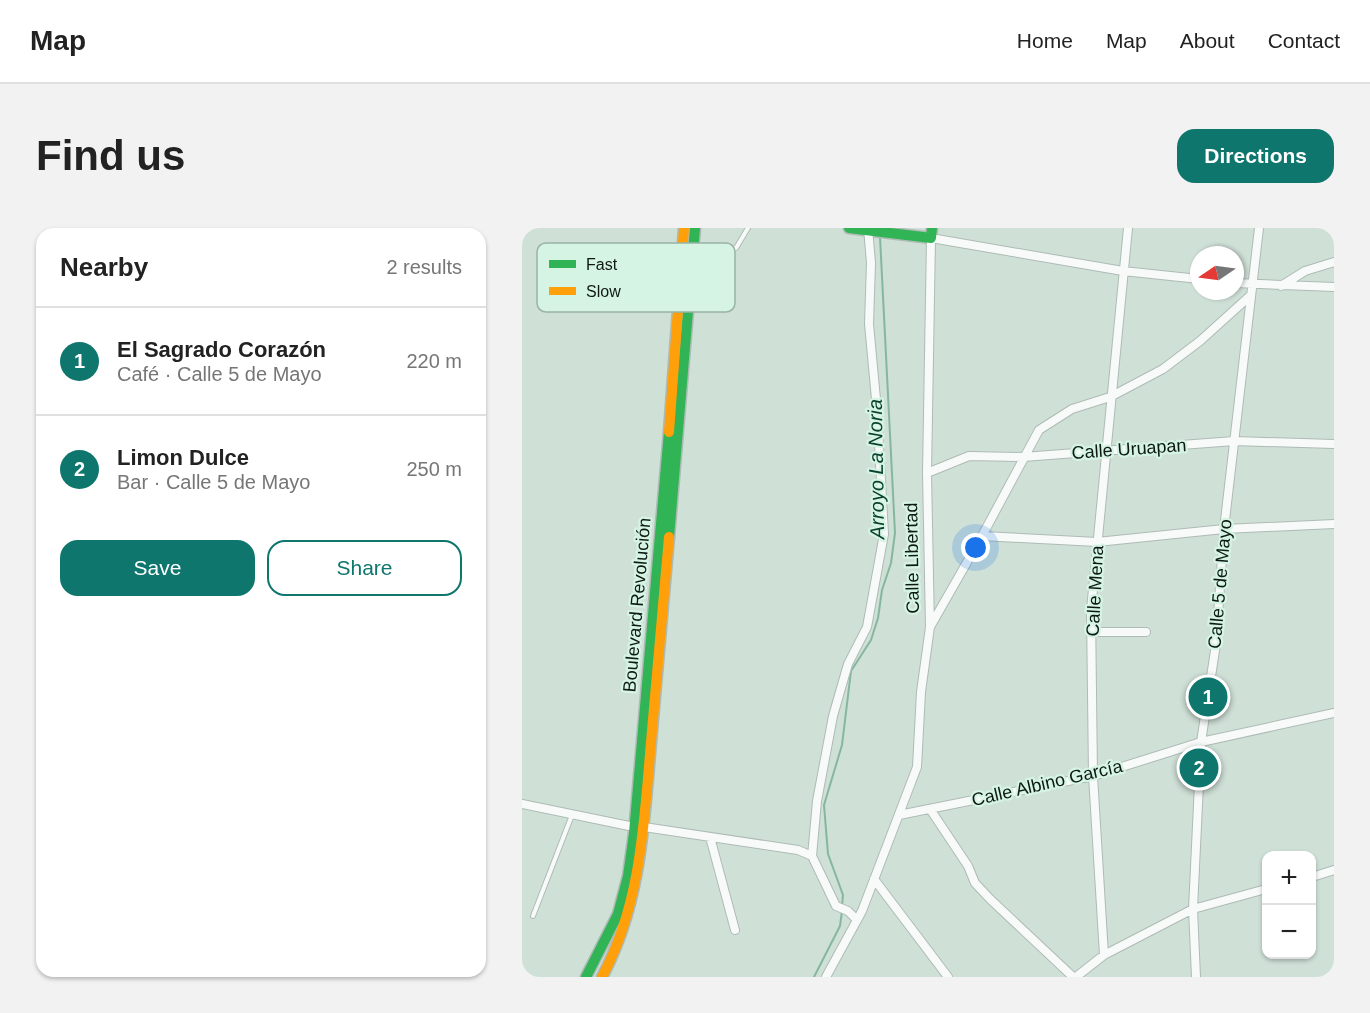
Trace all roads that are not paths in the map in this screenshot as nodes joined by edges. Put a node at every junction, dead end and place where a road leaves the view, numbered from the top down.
1 (684, 228) edge
2 (695, 228) edge
3 (748, 228) edge
4 (849, 228) edge
5 (1128, 228) edge
6 (1259, 228) edge
7 (870, 230) edge
8 (932, 233) edge
9 (683, 243) edge
10 (694, 243) edge
11 (735, 248) edge
12 (1334, 262) edge
13 (1123, 271) junction
14 (1190, 278) edge
15 (1244, 284) edge
16 (1252, 285) junction
17 (1281, 285) junction
18 (1334, 287) edge
19 (1251, 295) junction
20 (680, 312) edge
21 (687, 312) edge
22 (1110, 397) junction
23 (675, 413) junction
24 (1234, 441) junction
25 (1334, 444) edge
26 (1105, 452) junction
27 (1023, 457) junction
28 (927, 473) junction
29 (1334, 524) edge
30 (1224, 529) junction
31 (982, 536) junction
32 (1097, 542) junction
33 (930, 627) junction
34 (1092, 632) junction
35 (1146, 632) dead end
36 (1334, 713) edge
37 (1201, 742) junction
38 (1093, 776) junction
39 (522, 804) edge
40 (930, 809) junction
41 (572, 815) junction
42 (899, 815) junction
43 (639, 827) junction
44 (710, 837) junction
45 (812, 856) junction
46 (1334, 870) edge
47 (1316, 875) edge
48 (874, 879) junction
49 (1262, 890) edge
50 (1193, 909) junction
51 (533, 916) dead end
52 (857, 920) junction
53 (735, 930) dead end
54 (1104, 955) junction
55 (586, 977) edge
56 (602, 977) edge
57 (826, 977) edge
58 (948, 977) edge
59 (1075, 977) edge
60 (1196, 977) edge

1 - 9 main road, Boulevard Revolución
2 - 10 main road, Boulevard Revolución
3 - 11 lane
4 - 7 main road
5 - 13 street, Calle Mena
6 - 16 street, Calle 5 de Mayo
7 - 8 main road
7 - 45 street
8 - 13 street
8 - 28 street, Calle Libertad
12 - 17 street
13 - 14 street
13 - 22 street, Calle Mena
15 - 16 street
16 - 17 street
16 - 19 street, Calle 5 de Mayo
17 - 18 street
19 - 22 street
19 - 24 street, Calle 5 de Mayo
20 - 23 main road, Boulevard Revolución
21 - 23 main road, Boulevard Revolución
22 - 26 street, Calle Mena
22 - 27 street
23 - 43 main road, Boulevard Revolución
24 - 25 street, Calle Uruapan
24 - 26 street, Calle Uruapan
24 - 30 street, Calle 5 de Mayo
26 - 27 street, Calle Uruapan
26 - 32 street, Calle Mena
27 - 28 street, Calle Uruapan
27 - 31 street
28 - 33 street, Calle Libertad
29 - 30 street
30 - 32 street
30 - 37 street, Calle 5 de Mayo
31 - 32 street
31 - 33 street
32 - 34 street, Calle Mena
33 - 42 street, Calle Libertad
34 - 35 street
34 - 38 street, Calle Mena
36 - 37 street, Calle Albino García
37 - 38 street, Calle Albino García
37 - 50 street, Calle 5 de Mayo
38 - 40 street, Calle Albino García
38 - 54 street, Calle Mena
39 - 41 street
40 - 42 street, Calle Albino García
40 - 59 street
41 - 43 street
41 - 51 lane
42 - 48 street, Calle Libertad
43 - 44 street
43 - 55 main road, Boulevard Revolución
43 - 56 main road, Boulevard Revolución
44 - 45 street
44 - 53 street
45 - 52 street
46 - 47 street
48 - 52 street, Calle Libertad
48 - 58 street
49 - 50 street
50 - 54 street
50 - 60 street, Calle 5 de Mayo
52 - 57 street, Calle Libertad
54 - 59 street

